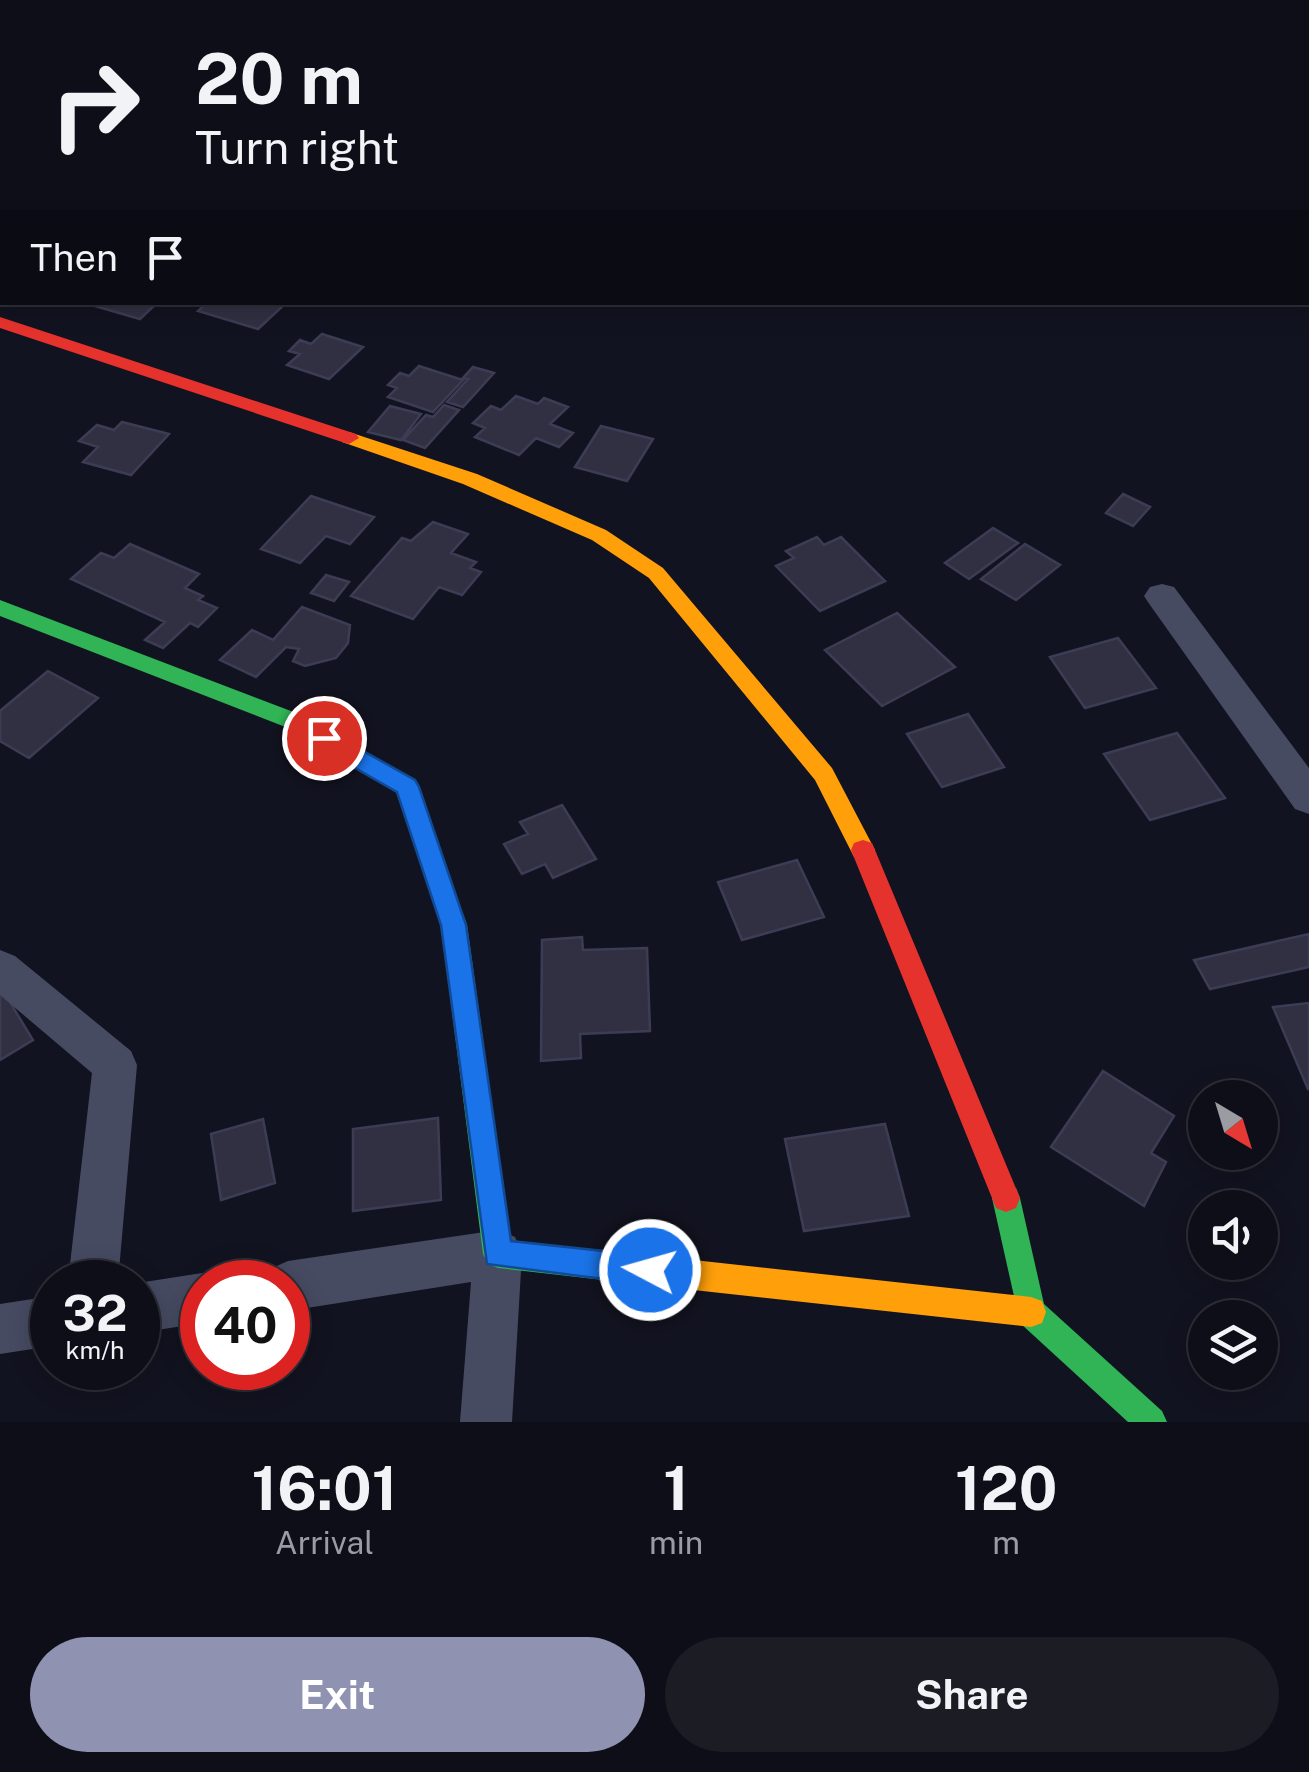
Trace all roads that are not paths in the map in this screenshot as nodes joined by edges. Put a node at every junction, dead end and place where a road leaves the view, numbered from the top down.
1 (0, 322) edge
2 (1162, 596) dead end
3 (0, 608) edge
4 (1294, 760) edge
5 (1309, 798) edge
6 (0, 969) edge
7 (498, 1254) junction
8 (94, 1260) edge
9 (310, 1283) edge
10 (1031, 1312) junction
11 (30, 1324) edge
12 (0, 1329) edge
13 (486, 1422) edge
14 (1151, 1422) edge

1 - 10 street
2 - 4 street
3 - 7 street
4 - 5 street
6 - 8 street
7 - 9 street
7 - 10 street
7 - 13 street
10 - 14 street
11 - 12 street

